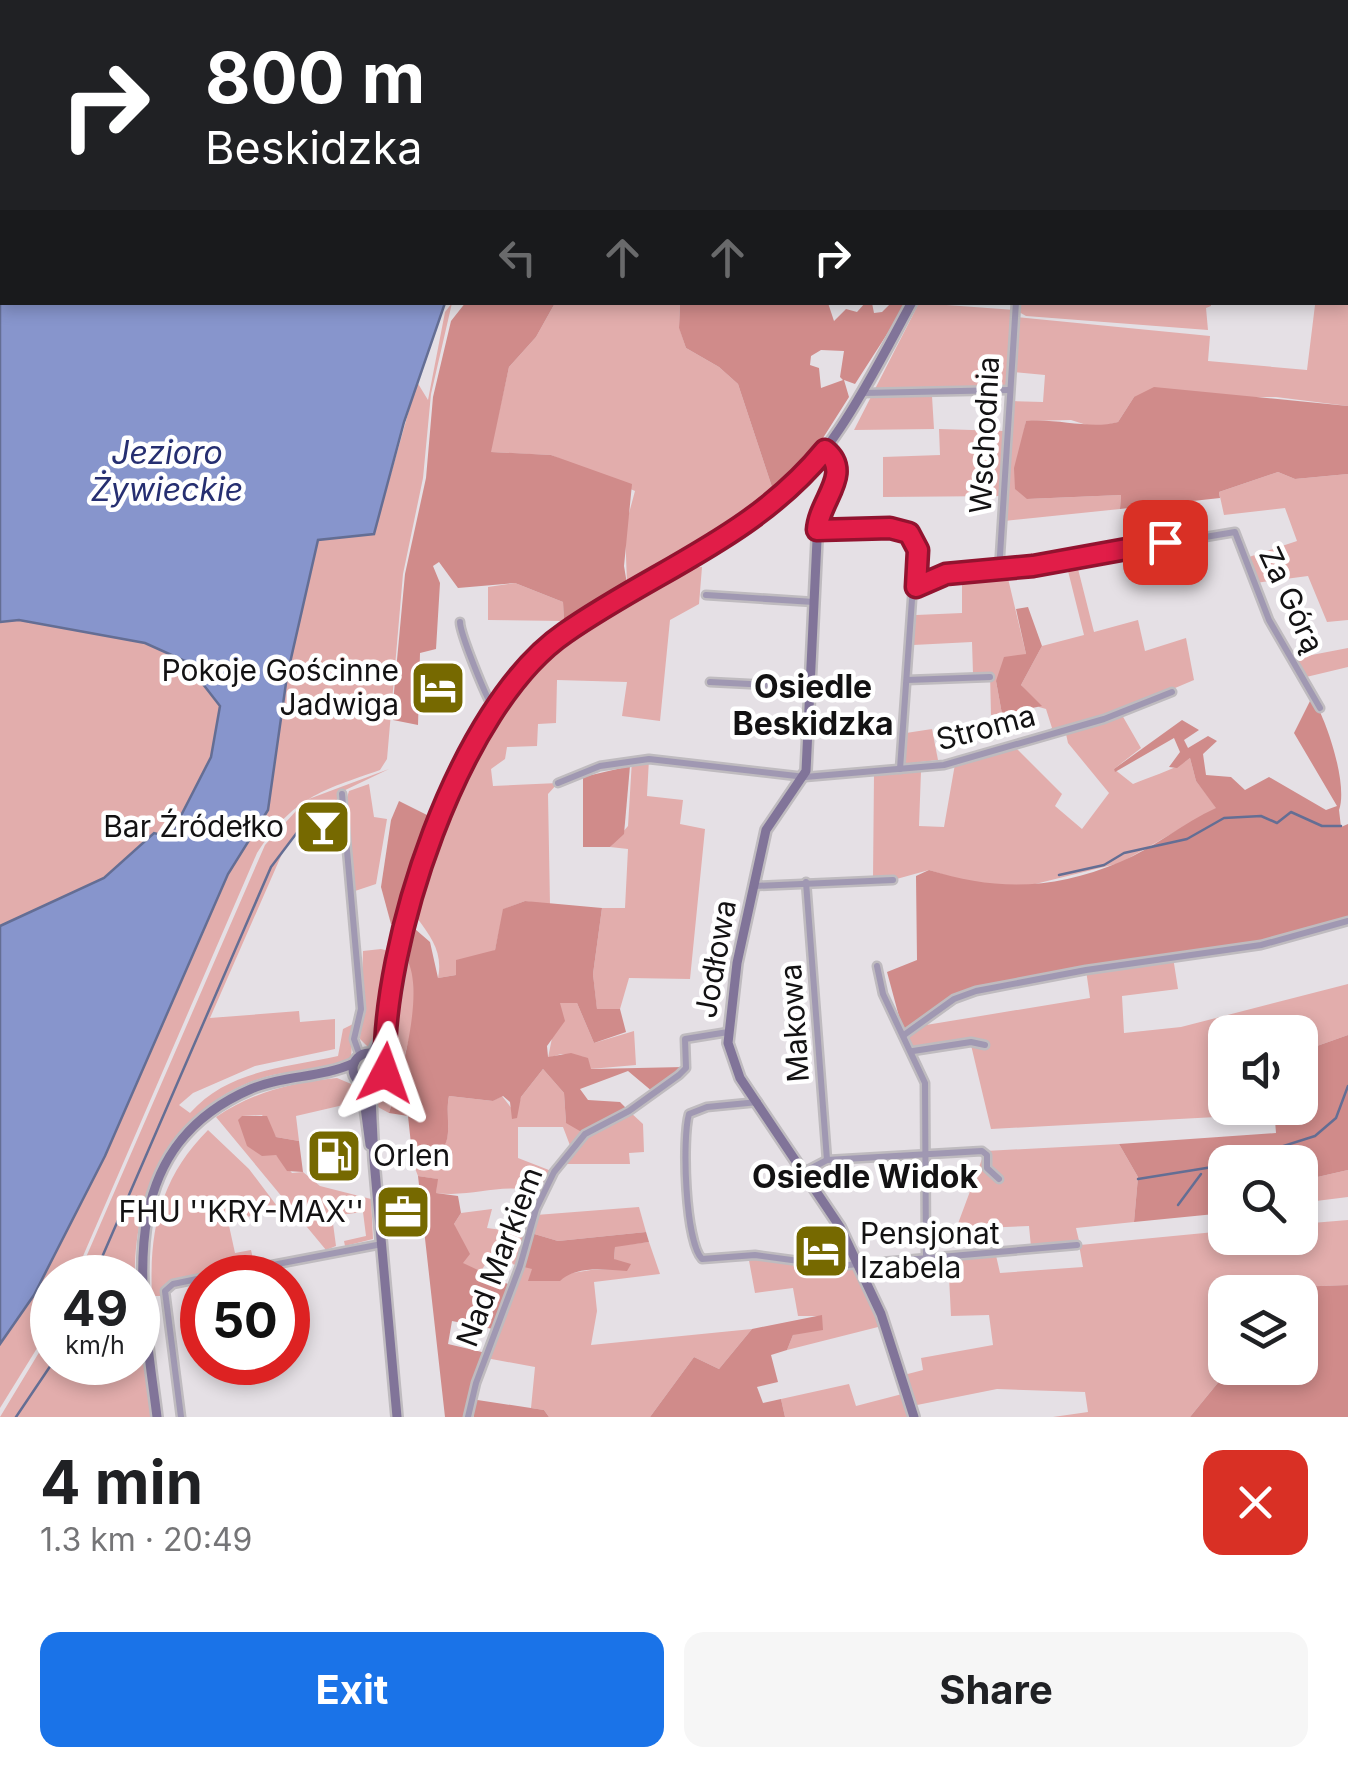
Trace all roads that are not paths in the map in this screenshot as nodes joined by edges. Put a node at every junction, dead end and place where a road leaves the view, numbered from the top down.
1 (910, 305) edge
2 (1016, 305) edge
3 (1008, 390) junction
4 (862, 393) junction
5 (825, 450) junction
6 (817, 530) junction
7 (999, 571) junction
8 (916, 587) junction
9 (706, 595) dead end
10 (814, 602) junction
11 (460, 622) dead end
12 (990, 677) dead end
13 (907, 680) junction
14 (710, 682) dead end
15 (810, 687) junction
16 (1172, 692) dead end
17 (494, 707) junction
18 (1320, 708) dead end
19 (900, 769) junction
20 (805, 777) junction
21 (558, 783) dead end
22 (342, 794) dead end
23 (893, 880) dead end
24 (806, 882) junction
25 (754, 886) junction
26 (1348, 921) edge
27 (877, 966) dead end
28 (388, 1022) junction
29 (728, 1032) junction
30 (904, 1035) junction
31 (984, 1045) dead end
32 (913, 1051) junction
33 (372, 1054) junction
34 (357, 1060) junction
35 (384, 1064) junction
36 (318, 1074) junction
37 (358, 1081) junction
38 (375, 1085) junction
39 (758, 1102) junction
40 (928, 1154) junction
41 (374, 1160) junction
42 (827, 1160) junction
43 (804, 1172) junction
44 (999, 1179) dead end
45 (382, 1244) junction
46 (1077, 1245) dead end
47 (310, 1258) edge
48 (926, 1258) junction
49 (858, 1264) junction
50 (180, 1283) edge
51 (157, 1417) edge
52 (180, 1417) edge
53 (397, 1417) edge
54 (468, 1417) edge
55 (914, 1417) edge

1 - 4 main road
2 - 3 street, Wschodnia
3 - 4 street
3 - 7 street, Wschodnia
4 - 5 main road
5 - 6 main road
5 - 17 main road
6 - 8 street
6 - 10 main road
7 - 8 street, Za Górą
7 - 18 street, Za Górą
8 - 13 street
9 - 10 street
10 - 15 main road
11 - 17 street
12 - 13 street
13 - 19 street
14 - 15 street
15 - 20 main road
16 - 19 street, Stroma
17 - 28 main road
19 - 20 street, Stroma
20 - 21 street, Stroma
20 - 25 main road, Jodłowa
22 - 34 street
23 - 24 street
24 - 25 street
24 - 42 street, Makowa
25 - 29 main road, Jodłowa
26 - 30 street
27 - 30 street
28 - 33 main road
28 - 35 main road
29 - 39 main road, Jodłowa
29 - 54 street, Nad Markiem
30 - 32 street
31 - 32 street
32 - 40 street
33 - 34 main road
33 - 35 main road
34 - 36 main road
34 - 37 main road
35 - 38 main road
36 - 37 main road
36 - 51 main road
37 - 38 main road
37 - 41 main road
38 - 41 main road
39 - 43 main road, Jodłowa
39 - 49 street
40 - 42 street
40 - 44 street
40 - 48 street
41 - 45 main road
42 - 43 street
43 - 49 main road, Jodłowa
45 - 47 street
45 - 53 main road
46 - 48 street
48 - 49 street
49 - 55 main road, Jodłowa
50 - 52 street

